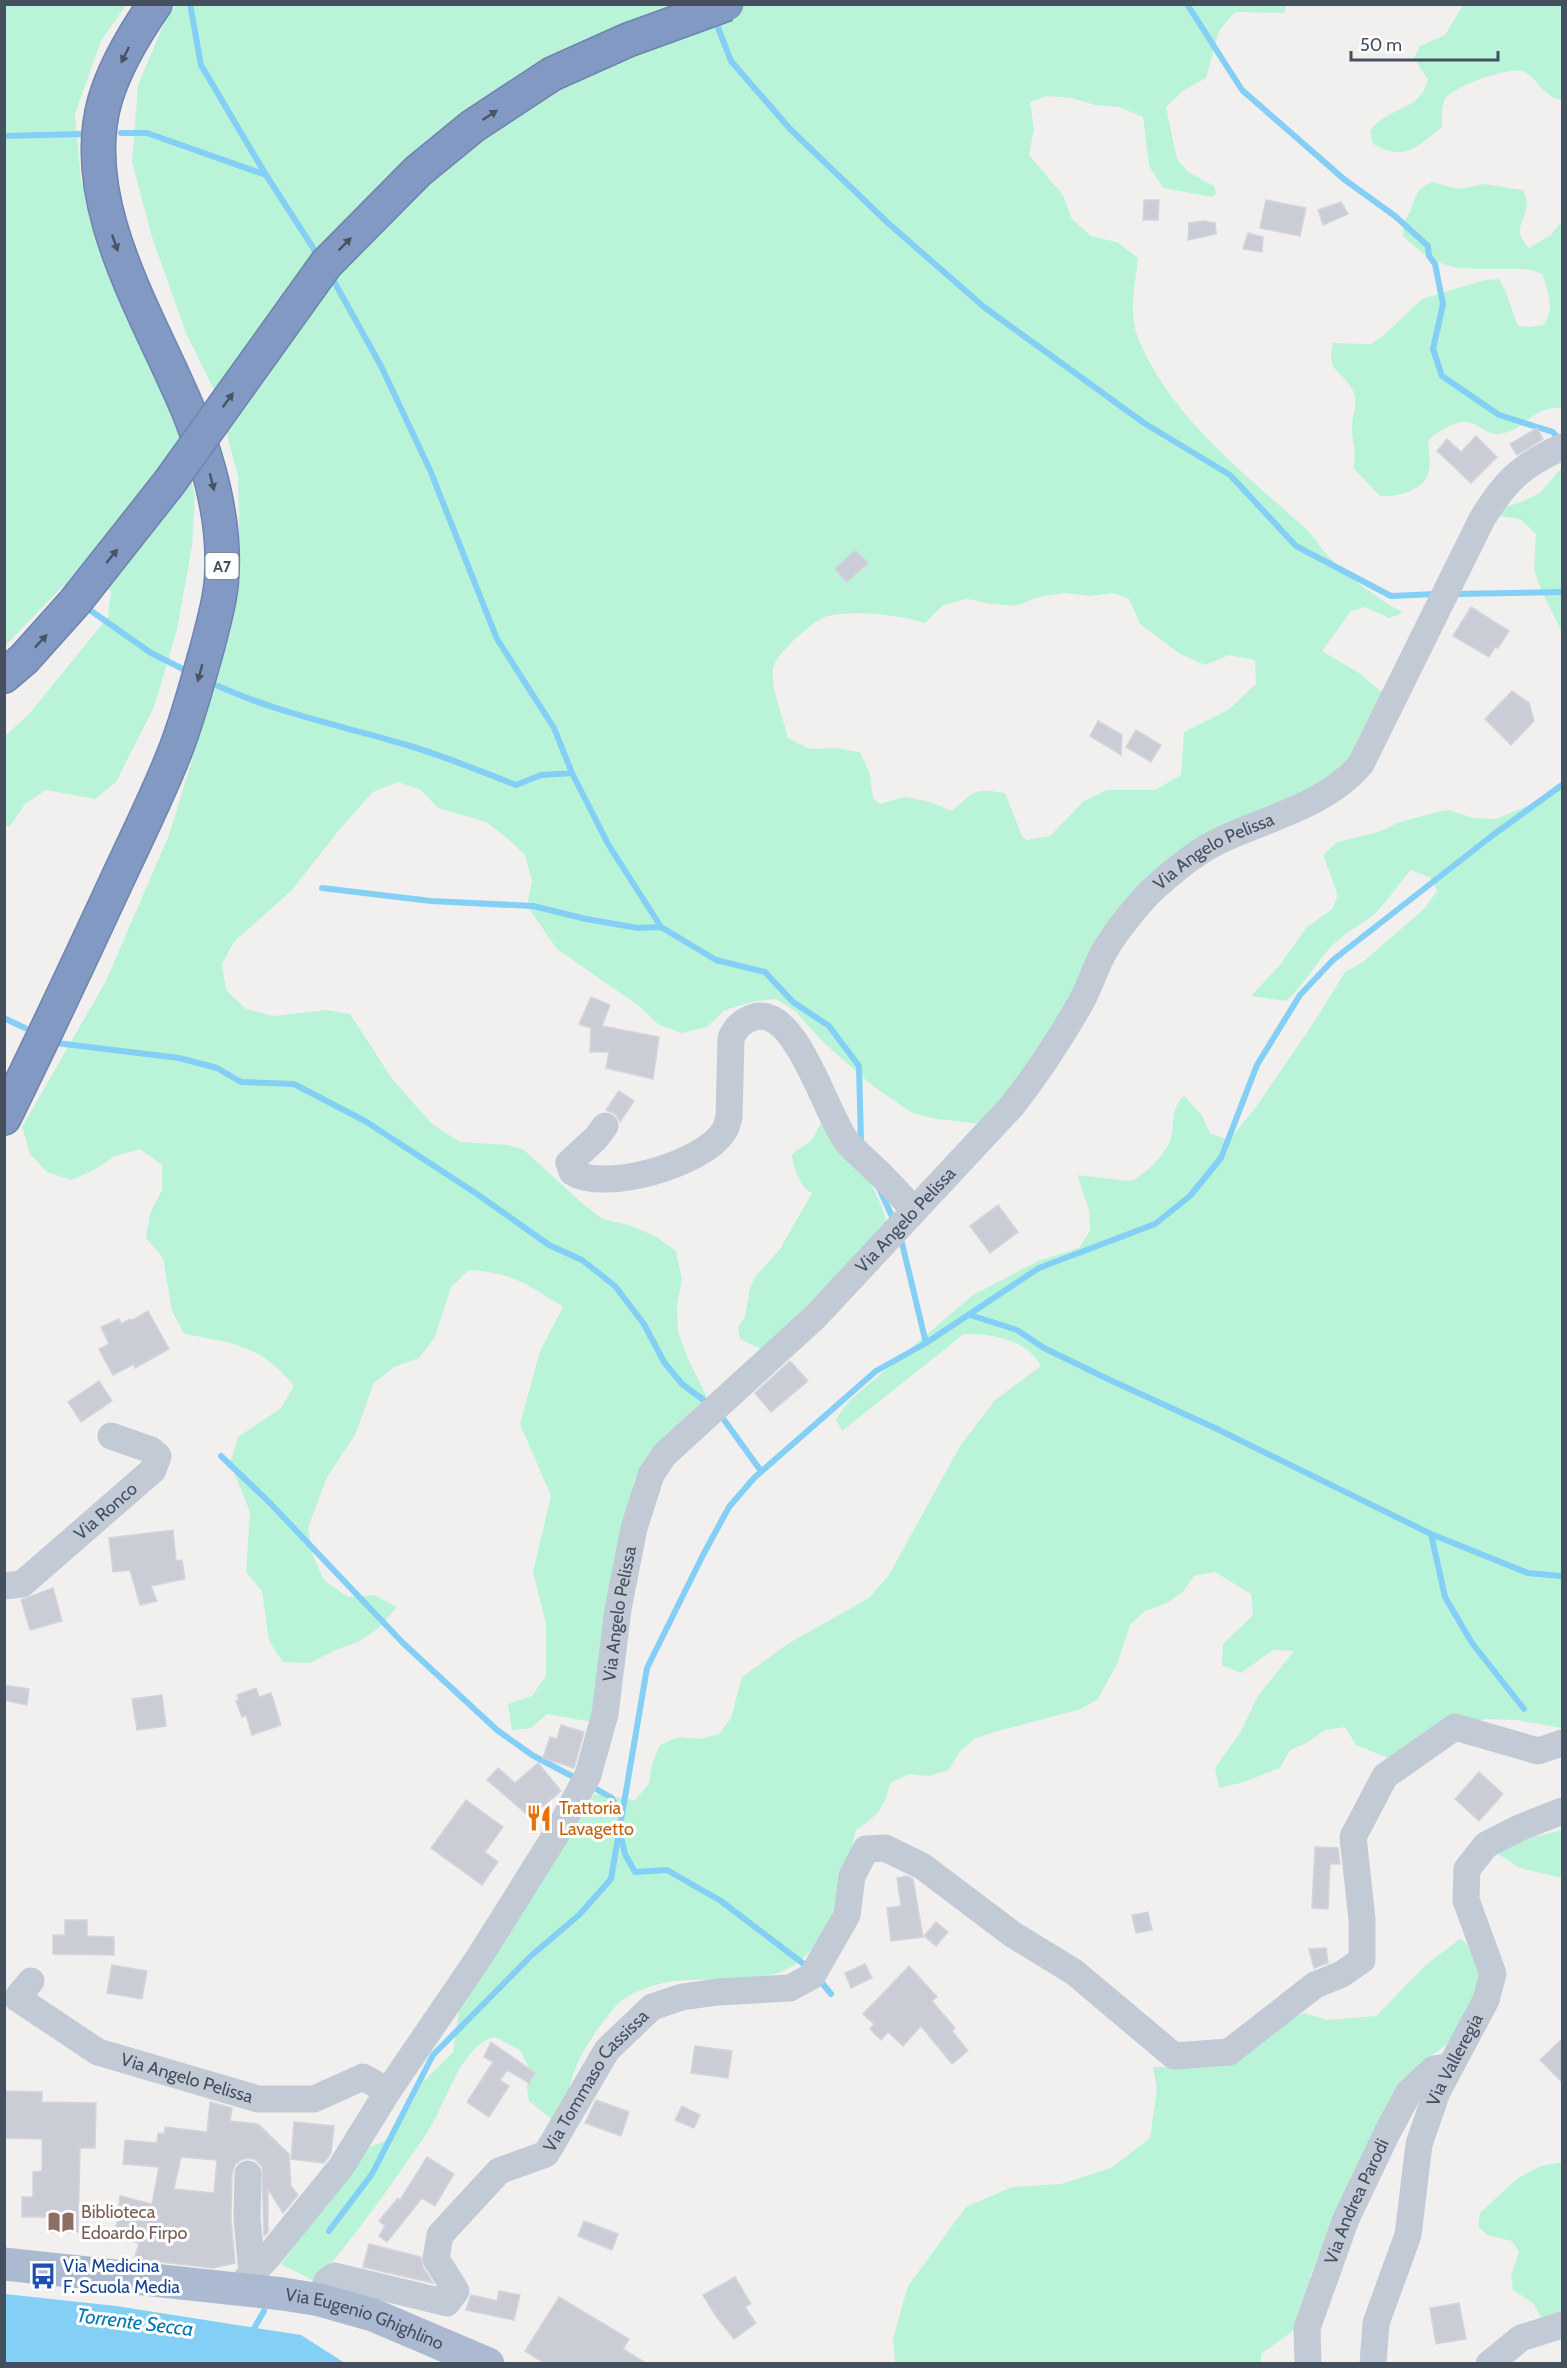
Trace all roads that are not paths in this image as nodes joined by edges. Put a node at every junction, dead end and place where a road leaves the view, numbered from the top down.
1 (155, 4) edge
2 (727, 4) edge
3 (1563, 447) edge
4 (4, 676) edge
5 (4, 1118) edge
6 (605, 1126) dead end
7 (914, 1210) junction
8 (111, 1436) dead end
9 (4, 1586) edge
10 (1563, 1743) edge
11 (1563, 1811) edge
12 (31, 1981) dead end
13 (1449, 2067) junction
14 (388, 2091) junction
15 (248, 2174) dead end
16 (4, 2264) edge
17 (244, 2282) junction
18 (320, 2300) junction
19 (1563, 2325) edge
20 (488, 2364) edge
21 (1308, 2364) edge
22 (1372, 2364) edge
23 (1489, 2364) edge

1 -> 5 highway, A7
4 -> 2 highway, bridge
3 - 7 street, Via Angelo Pelissa
6 - 7 street
7 - 14 street, Via Angelo Pelissa
8 - 9 street, Via Ronco
10 - 18 street, Via Tommaso Cassissa
11 - 13 street, Via Valleregia
12 - 14 street, Via Angelo Pelissa
13 - 21 street, Via Andrea Parodi
13 - 22 street, Via Valleregia
14 - 17 street, Via Angelo Pelissa
15 - 17 street
16 - 17 main road, Via Eugenio Ghighlino
17 - 18 main road, Via Eugenio Ghighlino
18 - 20 main road, Via Eugenio Ghighlino
19 - 23 street

